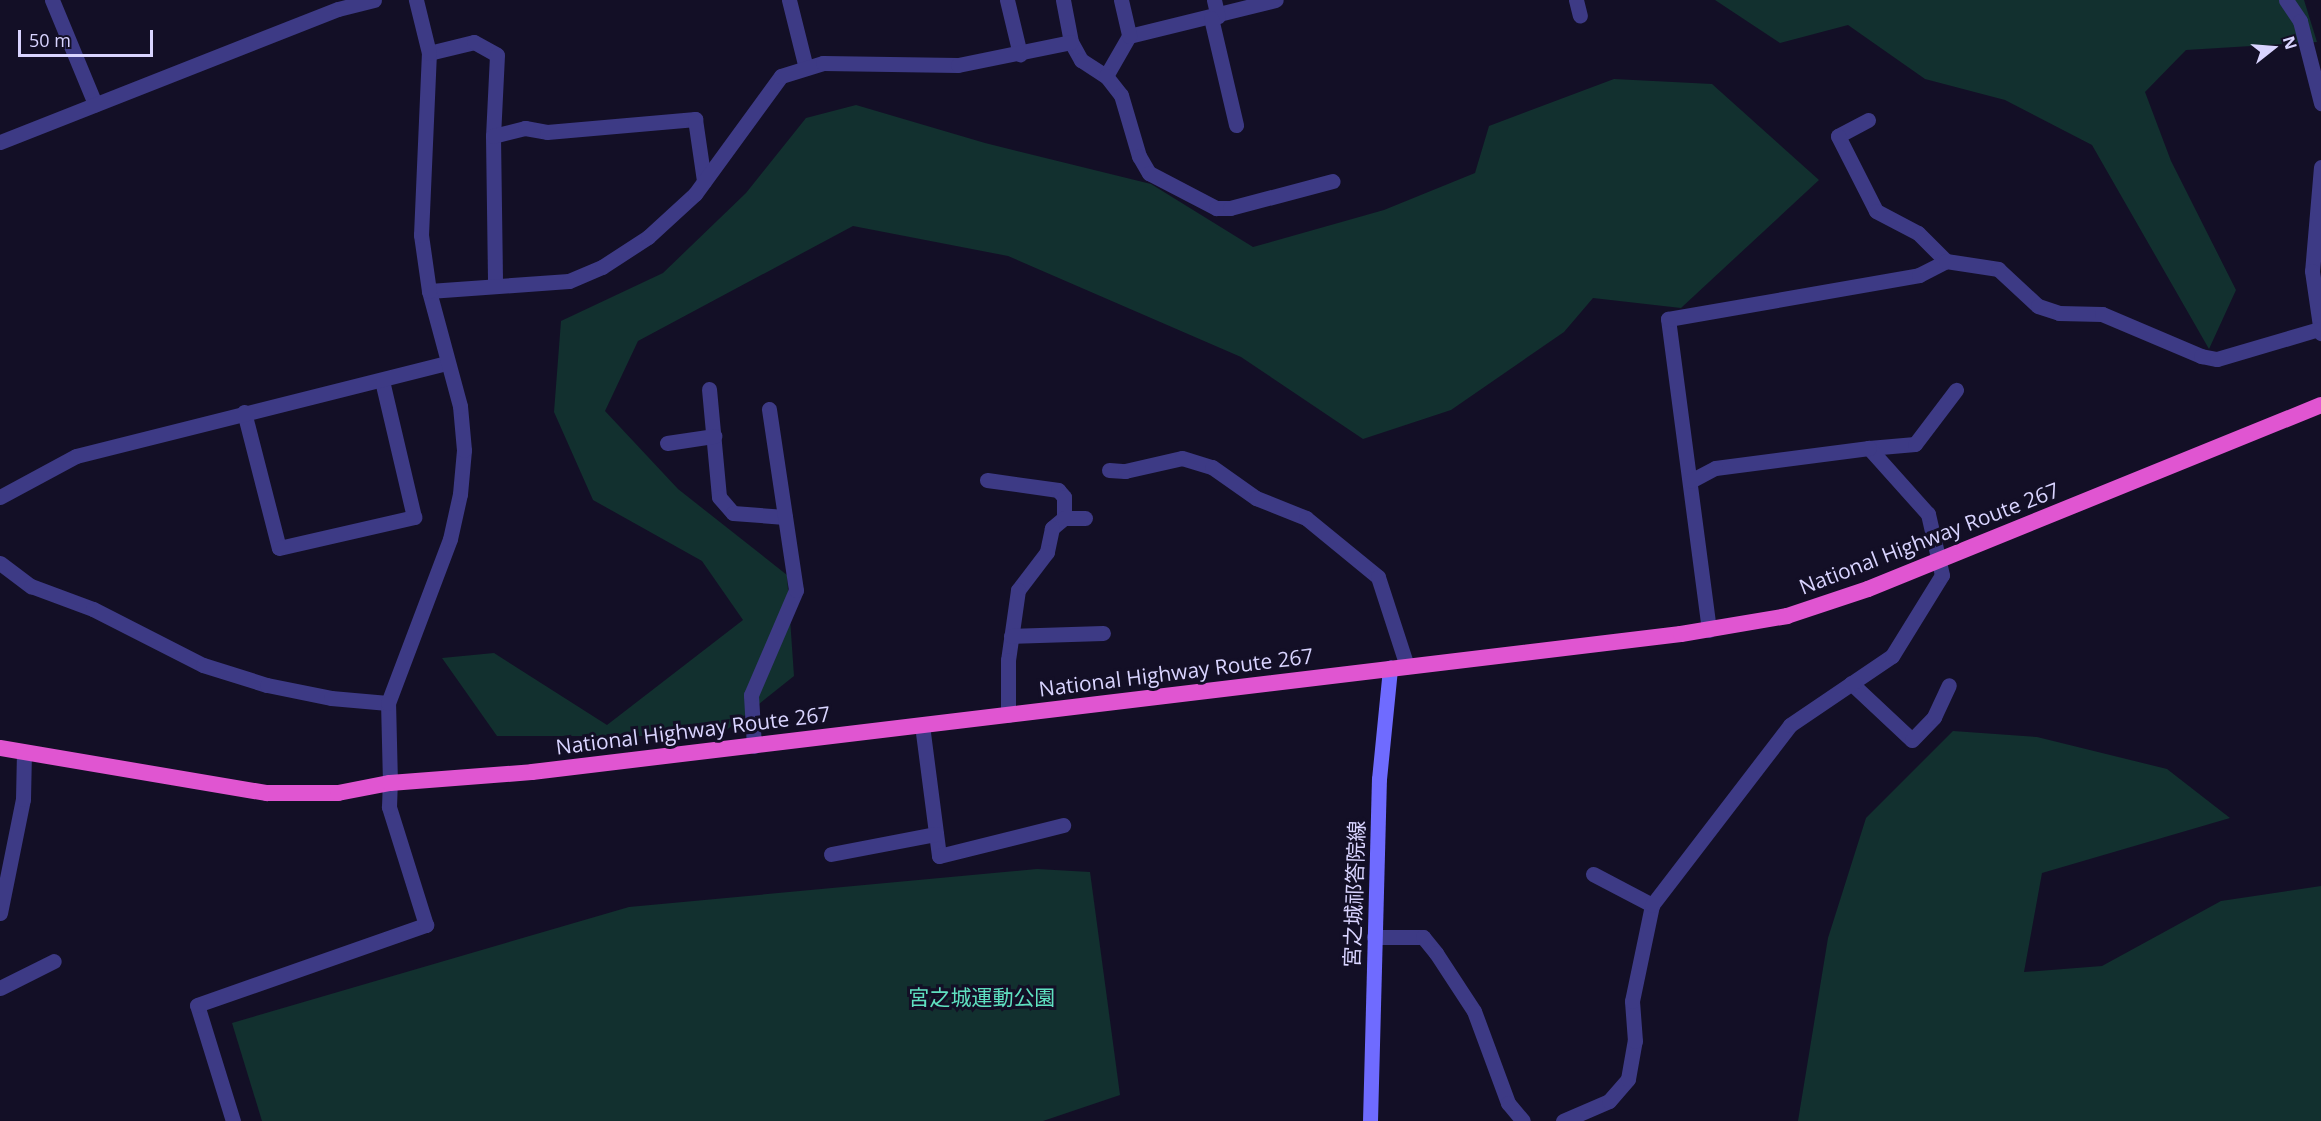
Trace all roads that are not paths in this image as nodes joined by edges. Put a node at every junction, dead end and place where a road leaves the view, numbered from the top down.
1 (52, 0) edge
2 (374, 0) edge
3 (416, 0) edge
4 (789, 0) edge
5 (1007, 0) edge
6 (1063, 0) edge
7 (1121, 0) edge
8 (1214, 0) edge
9 (1276, 0) edge
10 (1576, 0) edge
11 (2286, 0) edge
12 (345, 3) edge
13 (1580, 16) dead end
14 (1215, 17) junction
15 (1129, 36) junction
16 (1071, 42) junction
17 (429, 53) junction
18 (1020, 54) junction
19 (806, 68) junction
20 (1106, 76) junction
21 (95, 104) junction
22 (2321, 104) edge
23 (1868, 120) dead end
24 (1236, 125) dead end
25 (493, 136) junction
26 (0, 142) edge
27 (2321, 167) edge
28 (1333, 181) dead end
29 (704, 182) junction
30 (1946, 261) junction
31 (495, 286) junction
32 (429, 291) junction
33 (2320, 331) edge
34 (446, 363) junction
35 (382, 381) junction
36 (709, 389) dead end
37 (1956, 390) dead end
38 (2321, 405) edge
39 (769, 409) dead end
40 (244, 412) junction
41 (714, 436) junction
42 (667, 443) dead end
43 (1869, 448) junction
44 (1109, 470) dead end
45 (987, 480) dead end
46 (1691, 482) junction
47 (0, 497) edge
48 (785, 517) junction
49 (1064, 518) junction
50 (1085, 518) dead end
51 (1940, 561) junction
52 (0, 563) edge
53 (1709, 630) junction
54 (1103, 633) dead end
55 (1011, 636) junction
56 (1399, 667) junction
57 (1851, 683) junction
58 (1949, 685) dead end
59 (388, 703) junction
60 (1008, 715) junction
61 (922, 725) junction
62 (754, 746) junction
63 (0, 748) edge
64 (24, 752) junction
65 (390, 783) junction
66 (1063, 825) dead end
67 (936, 834) junction
68 (831, 854) dead end
69 (1593, 874) dead end
70 (1653, 905) junction
71 (0, 913) edge
72 (1374, 937) junction
73 (54, 961) dead end
74 (0, 988) edge
75 (233, 1121) edge
76 (1370, 1121) edge
77 (1524, 1121) edge
78 (1563, 1121) edge

1 - 21 street
2 - 12 street
3 - 17 street
4 - 19 street
5 - 18 street
6 - 16 street
7 - 15 street
8 - 14 street
9 - 14 street
10 - 13 street
11 - 22 street
12 - 21 street
14 - 15 street
14 - 24 street
15 - 20 street
16 - 18 street
16 - 20 street
17 - 25 street
17 - 32 street
18 - 19 street
19 - 29 street
20 - 28 street
21 - 26 street
23 - 30 street
25 - 29 street
25 - 31 street
27 - 33 street
29 - 31 street
30 - 33 street
30 - 46 street
31 - 32 street
32 - 34 street
34 - 35 street
34 - 59 street
35 - 40 street
35 - 40 street
36 - 41 street
37 - 43 street
38 - 51 highway, National Highway Route 267
39 - 48 street
40 - 47 street
41 - 42 street
41 - 48 street
43 - 46 street
43 - 51 street
44 - 56 street
45 - 49 street
46 - 53 street
48 - 62 street
49 - 50 street
49 - 55 street
51 - 53 highway, National Highway Route 267
51 - 57 street
52 - 59 street
53 - 56 highway, National Highway Route 267
54 - 55 street
55 - 60 street
56 - 60 highway, National Highway Route 267
56 - 72 main road, 宮之城祁答院線
57 - 58 street
57 - 70 street
59 - 65 street
60 - 61 highway, National Highway Route 267
61 - 62 highway, National Highway Route 267
61 - 67 street
62 - 65 highway, National Highway Route 267
63 - 64 highway, National Highway Route 267
64 - 65 highway, National Highway Route 267
64 - 71 street
65 - 75 street
66 - 67 street
67 - 68 street
69 - 70 street
70 - 78 street
72 - 76 main road, 宮之城祁答院線
72 - 77 street
73 - 74 street

